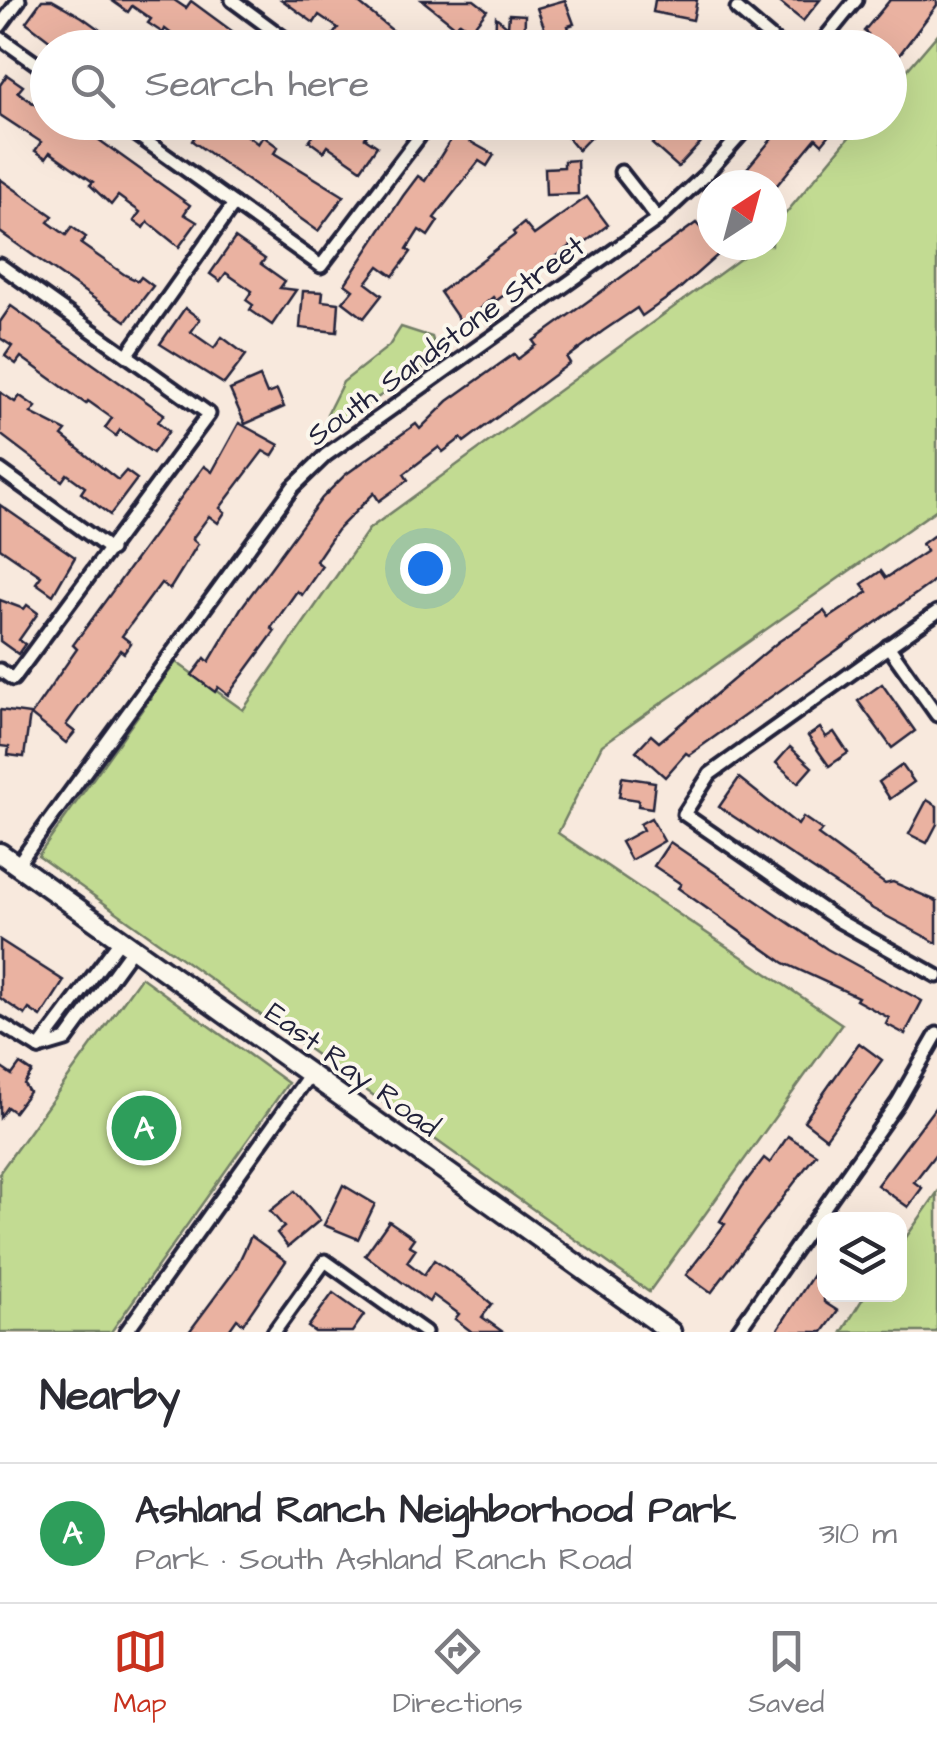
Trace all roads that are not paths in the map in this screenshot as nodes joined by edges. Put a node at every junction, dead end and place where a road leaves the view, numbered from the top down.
1 (19, 0) edge
2 (232, 0) edge
3 (856, 0) edge
4 (737, 9) dead end
5 (0, 26) edge
6 (273, 30) edge
7 (762, 30) edge
8 (832, 30) edge
9 (0, 38) edge
10 (30, 59) edge
11 (144, 140) edge
12 (417, 140) edge
13 (736, 140) edge
14 (621, 172) dead end
15 (234, 204) junction
16 (658, 218) junction
17 (0, 265) edge
18 (127, 355) junction
19 (0, 470) edge
20 (112, 550) junction
21 (937, 612) edge
22 (888, 646) junction
23 (0, 670) edge
24 (937, 715) edge
25 (0, 853) edge
26 (17, 864) junction
27 (127, 943) junction
28 (937, 976) edge
29 (77, 1001) junction
30 (89, 1008) junction
31 (0, 1024) edge
32 (937, 1034) edge
33 (39, 1048) junction
34 (310, 1074) junction
35 (126, 1332) edge
36 (274, 1332) edge
37 (425, 1332) edge
38 (671, 1332) edge
39 (737, 1332) edge

1 - 5 street
2 - 6 street
3 - 8 street
4 - 7 street
9 - 10 street
11 - 15 street
12 - 15 street
13 - 16 street, South Sandstone Street
14 - 16 street
15 - 18 street
16 - 26 street, South Sandstone Street
17 - 18 street
18 - 20 street
19 - 20 street
20 - 23 street
21 - 22 street
22 - 24 street
22 - 28 street
25 - 26 main road, East Ray Road
26 - 27 main road, East Ray Road
27 - 29 street
27 - 30 street
27 - 34 main road, East Ray Road
29 - 30 street
29 - 33 street
30 - 33 street
31 - 33 street
32 - 39 street
34 - 35 street
34 - 38 main road, East Ray Road
36 - 37 street

